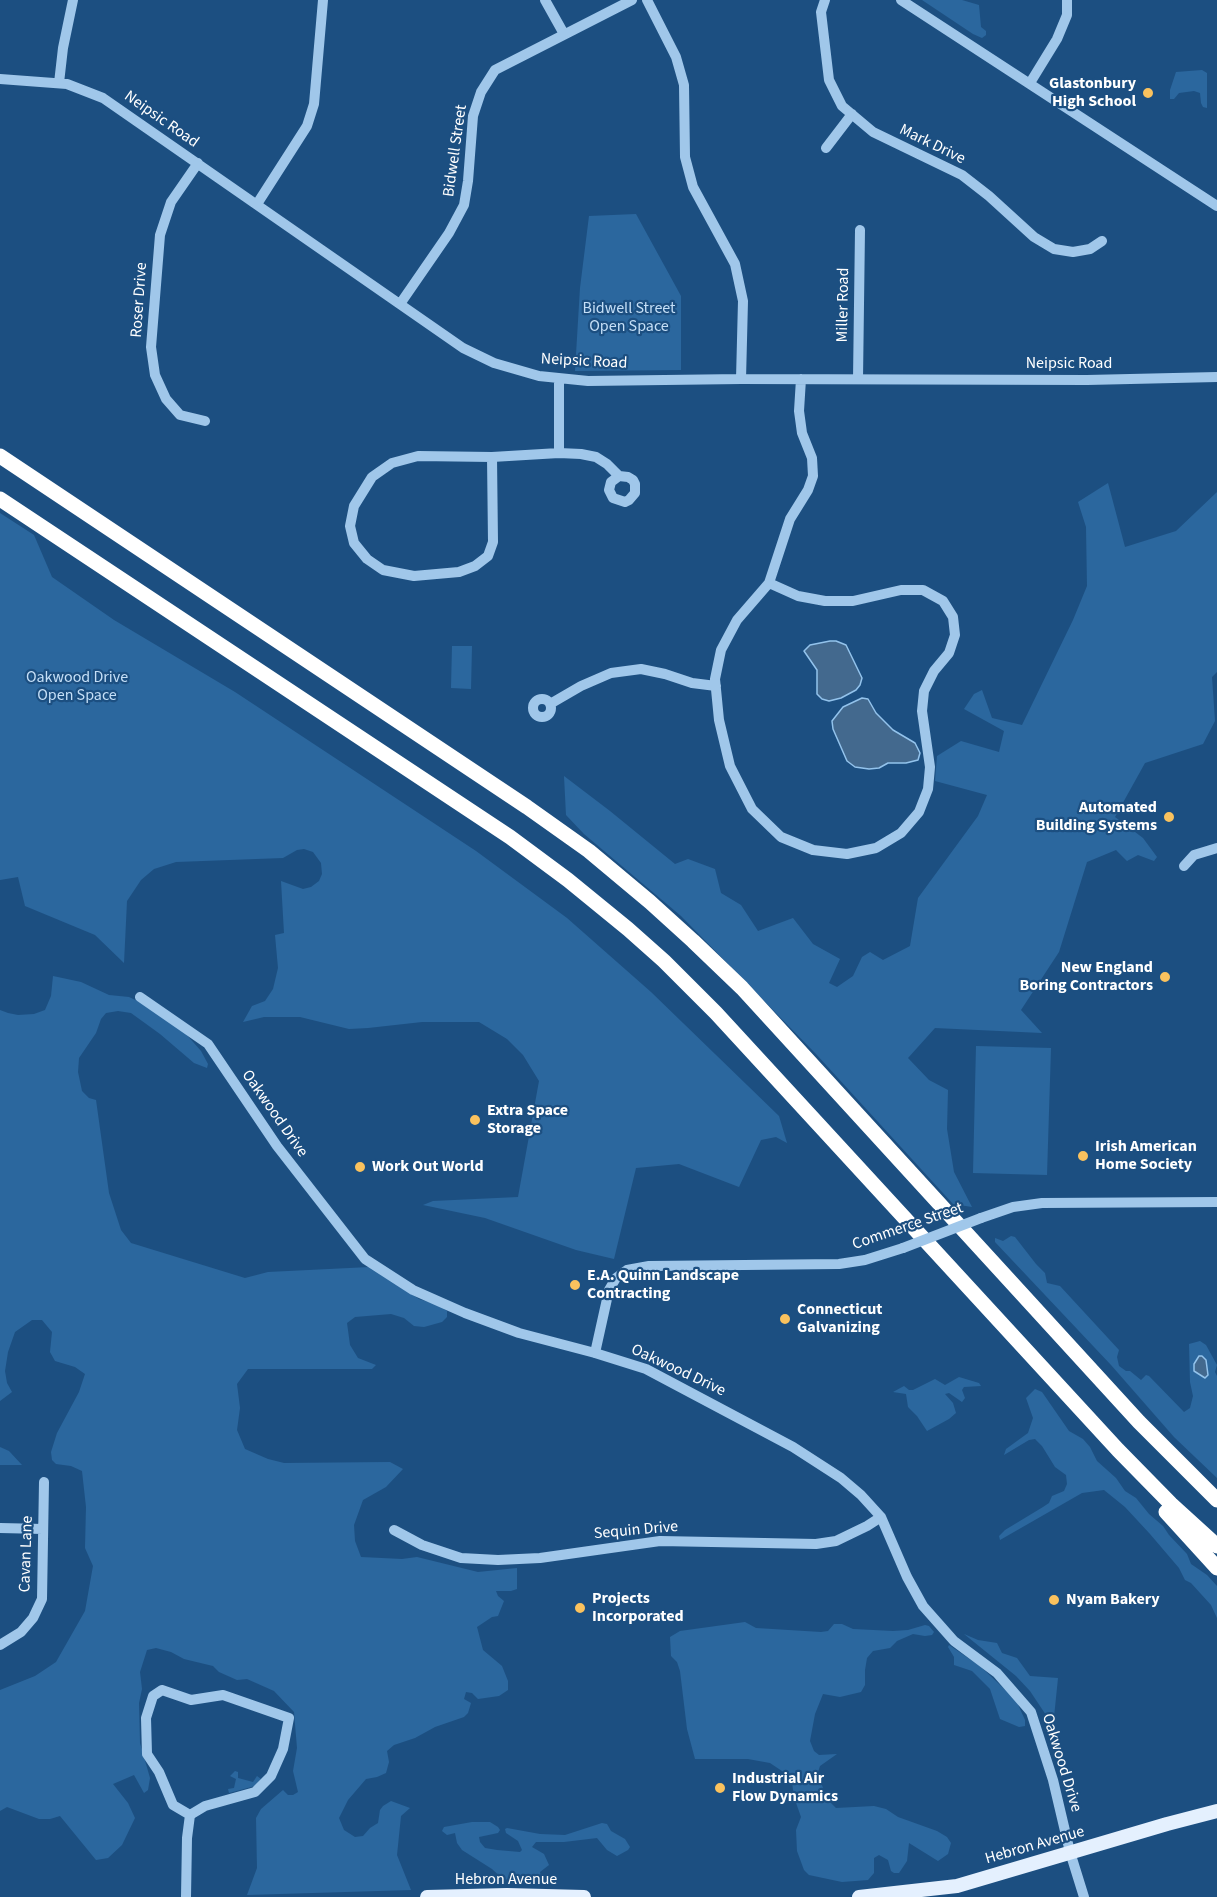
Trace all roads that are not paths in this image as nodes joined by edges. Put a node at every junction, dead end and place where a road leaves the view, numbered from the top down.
1 (73, 0) edge
2 (323, 0) edge
3 (545, 0) edge
4 (632, 0) edge
5 (647, 0) edge
6 (825, 0) edge
7 (901, 0) edge
8 (1067, 0) edge
9 (564, 34) junction
10 (0, 79) edge
11 (59, 83) junction
12 (1030, 83) junction
13 (852, 114) junction
14 (826, 148) dead end
15 (198, 163) junction
16 (257, 204) junction
17 (1217, 206) edge
18 (860, 230) dead end
19 (1102, 242) dead end
20 (400, 304) junction
21 (1217, 377) edge
22 (559, 379) junction
23 (741, 379) junction
24 (801, 379) junction
25 (858, 380) junction
26 (205, 421) dead end
27 (559, 453) junction
28 (0, 456) edge
29 (492, 457) junction
30 (619, 476) dead end
31 (0, 499) edge
32 (769, 583) junction
33 (716, 686) junction
34 (550, 704) dead end
35 (1217, 848) edge
36 (1184, 866) dead end
37 (141, 996) dead end
38 (1217, 1202) edge
39 (595, 1353) junction
40 (1126, 1459) junction
41 (44, 1482) dead end
42 (1217, 1500) edge
43 (881, 1516) junction
44 (0, 1528) edge
45 (43, 1529) junction
46 (393, 1530) dead end
47 (1217, 1546) edge
48 (1217, 1568) edge
49 (0, 1645) edge
50 (1217, 1812) edge
51 (190, 1815) junction
52 (1070, 1852) junction
53 (186, 1897) edge
54 (428, 1897) edge
55 (454, 1897) edge
56 (584, 1897) edge
57 (859, 1897) edge
58 (1084, 1897) edge

1 - 11 street
2 - 16 street
3 - 9 street
4 - 9 street, Bidwell Street
5 - 23 street
6 - 13 street, Mark Drive
7 - 12 street
8 - 12 street
9 - 20 street, Bidwell Street
10 - 11 street, Neipsic Road
11 - 15 street, Neipsic Road
12 - 17 street
13 - 14 street
13 - 19 street, Mark Drive
15 - 16 street, Neipsic Road
15 - 26 street, Roser Drive
16 - 20 street, Neipsic Road
18 - 25 street, Miller Road
20 - 22 street, Neipsic Road
21 - 25 street, Neipsic Road
22 - 23 street, Neipsic Road
22 - 27 street
23 - 24 street, Neipsic Road
24 - 25 street, Neipsic Road
24 - 32 street
27 - 29 street
27 - 30 street
28 - 42 highway
29 - 29 street
31 - 40 highway
32 - 33 street
32 - 33 street
33 - 34 street
35 - 36 street
37 - 39 street, Oakwood Drive
38 - 39 street, Commerce Street, bridge
39 - 43 street, Oakwood Drive
40 - 47 highway
40 - 48 highway
41 - 45 street, Cavan Lane
43 - 46 street, Sequin Drive
43 - 52 street, Oakwood Drive
44 - 45 street
45 - 49 street, Cavan Lane
50 - 52 main road, Hebron Avenue
51 - 51 street
51 - 53 street
52 - 57 main road, Hebron Avenue
52 - 58 street, Oakwood Drive
54 - 55 main road, Hebron Avenue
55 - 56 main road, Hebron Avenue

